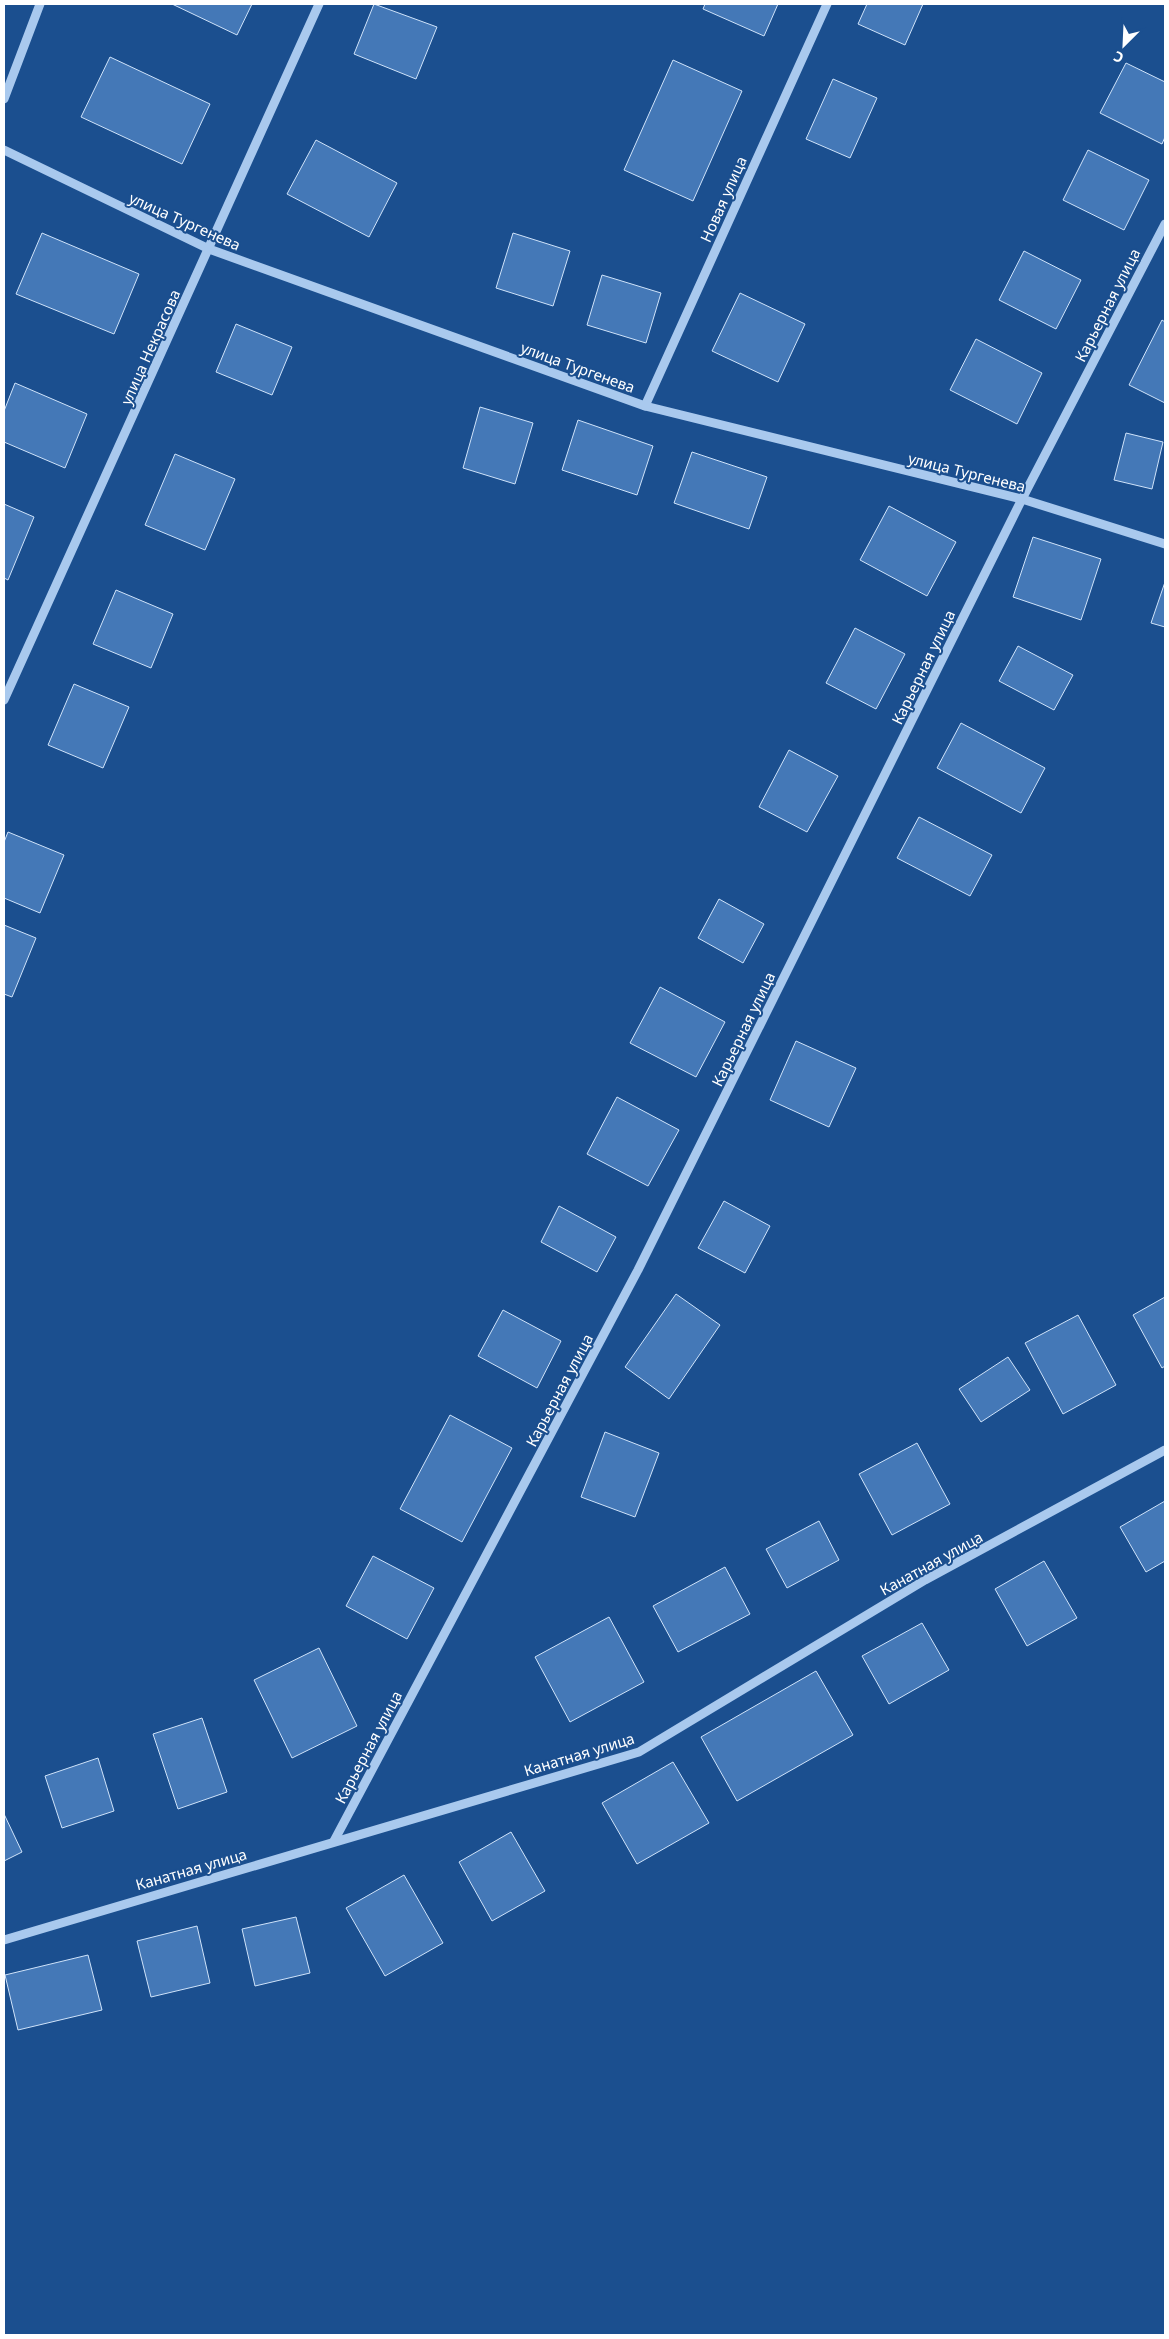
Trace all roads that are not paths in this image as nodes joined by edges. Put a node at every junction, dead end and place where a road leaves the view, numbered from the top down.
1 (40, 4) edge
2 (319, 4) edge
3 (827, 4) edge
4 (4, 98) edge
5 (4, 150) edge
6 (1165, 224) edge
7 (209, 249) junction
8 (645, 406) junction
9 (1022, 499) junction
10 (1165, 544) edge
11 (4, 700) edge
12 (1165, 1450) edge
13 (334, 1841) junction
14 (4, 1940) edge

1 - 4 street
2 - 7 street, улица Некрасова
3 - 8 street, Новая улица
5 - 7 street, улица Тургенева
6 - 9 street, Карьерная улица
7 - 8 street, улица Тургенева
7 - 11 street, улица Некрасова
8 - 9 street, улица Тургенева
9 - 10 street, улица Тургенева
9 - 13 street, Карьерная улица
12 - 13 street, Канатная улица
13 - 14 street, Канатная улица

